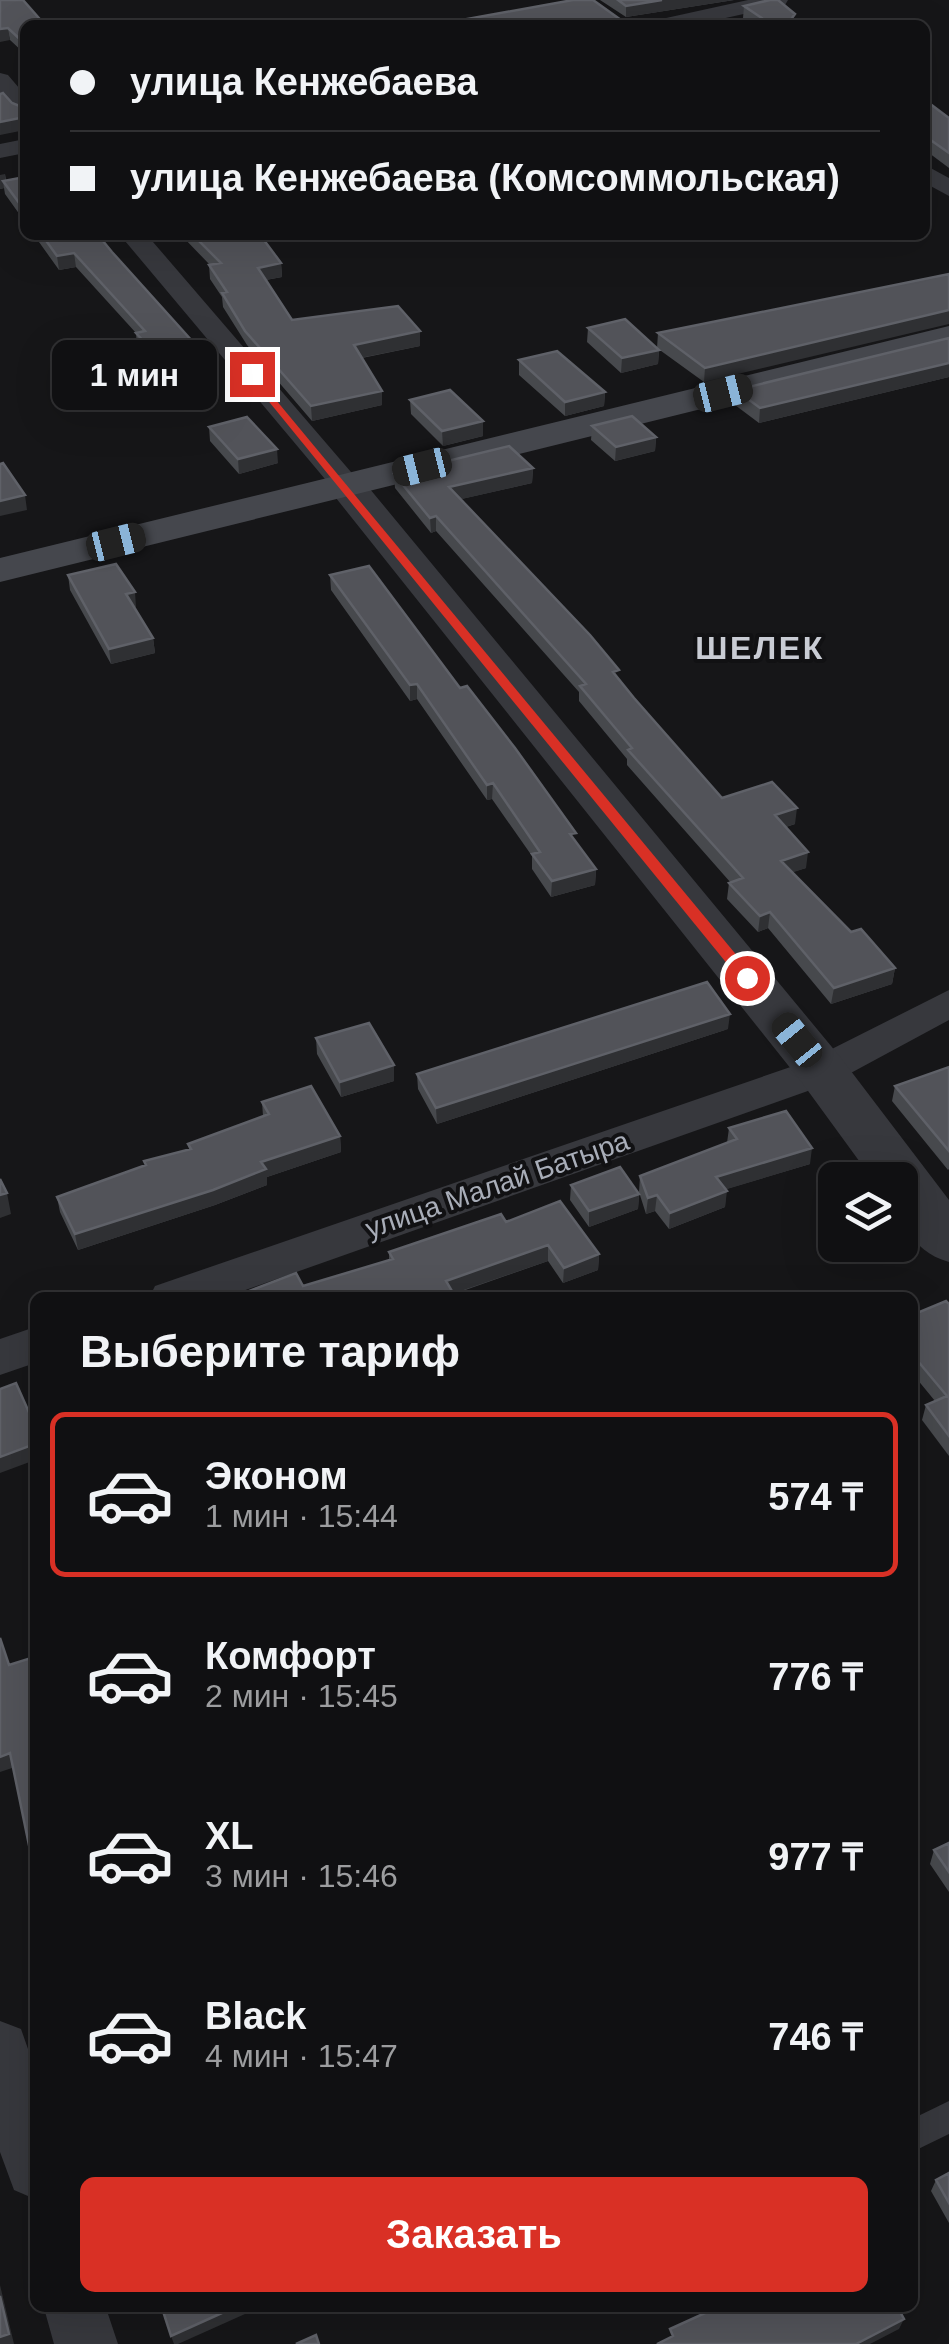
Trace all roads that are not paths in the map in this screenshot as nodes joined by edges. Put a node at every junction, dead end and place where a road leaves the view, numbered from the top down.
1 (679, 0) edge
2 (777, 0) edge
3 (708, 20) edge
4 (712, 20) edge
5 (0, 80) edge
6 (20, 103) edge
7 (137, 240) edge
8 (949, 338) edge
9 (346, 485) junction
10 (0, 570) edge
11 (949, 1004) edge
12 (822, 1071) junction
13 (949, 1241) edge
14 (188, 1292) edge
15 (30, 1347) edge
16 (0, 1357) edge
17 (0, 2050) edge
18 (949, 2117) edge
19 (918, 2133) edge
20 (30, 2153) edge
21 (76, 2312) edge
22 (86, 2344) edge

1 - 3 street
2 - 4 street
5 - 6 street
7 - 9 street
8 - 9 main road
9 - 10 main road
9 - 12 street
11 - 12 street
12 - 13 street
12 - 14 street, улица Малай Батыра
15 - 16 street
17 - 20 street
18 - 19 lane
21 - 22 street

